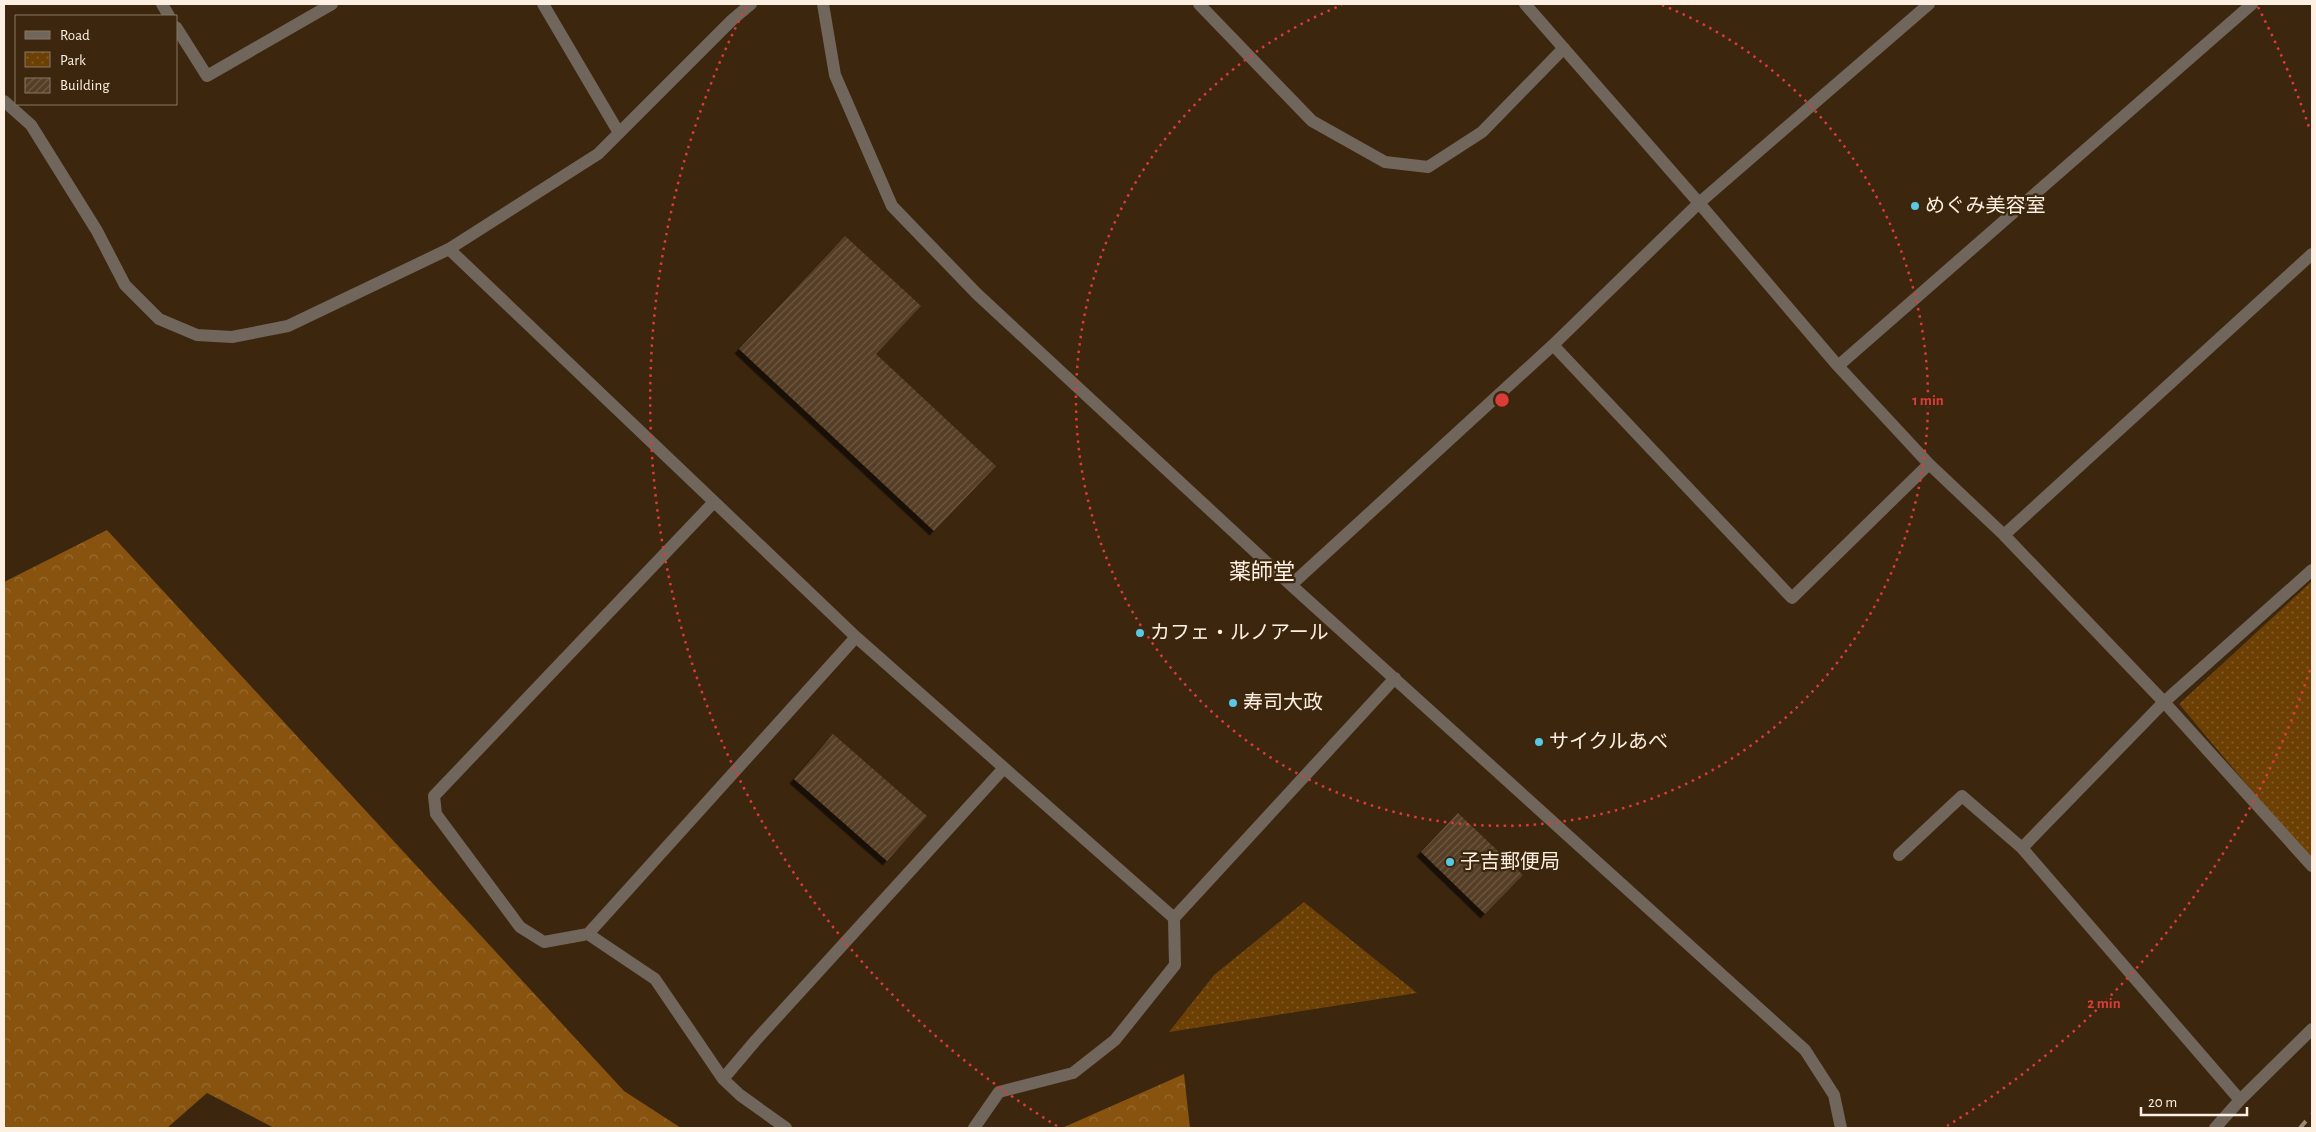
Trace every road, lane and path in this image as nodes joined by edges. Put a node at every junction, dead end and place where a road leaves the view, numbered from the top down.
1 (162, 4) edge
2 (332, 4) edge
3 (543, 4) edge
4 (752, 4) edge
5 (823, 4) edge
6 (1200, 4) edge
7 (1525, 4) edge
8 (1929, 4) edge
9 (2252, 4) edge
10 (169, 15) edge
11 (178, 30) edge
12 (1564, 48) junction
13 (4, 101) edge
14 (619, 133) junction
15 (1699, 203) junction
16 (449, 249) junction
17 (2312, 254) edge
18 (1553, 345) junction
19 (1838, 366) junction
20 (1929, 464) junction
21 (714, 502) junction
22 (2004, 536) junction
23 (2312, 570) edge
24 (1291, 585) junction
25 (856, 636) junction
26 (1395, 678) junction
27 (2164, 702) junction
28 (1004, 768) junction
29 (2022, 848) junction
30 (1899, 855) dead end
31 (2312, 866) edge
32 (1174, 918) junction
33 (588, 934) junction
34 (2312, 1029) edge
35 (723, 1079) junction
36 (2240, 1100) junction
37 (786, 1128) edge
38 (974, 1128) edge
39 (1841, 1128) edge
40 (2215, 1128) edge

1 - 10 street
2 - 11 street
3 - 14 street
4 - 14 street
5 - 24 street
6 - 12 street
7 - 12 street
8 - 15 street
9 - 19 street
12 - 15 street
13 - 16 street
14 - 16 street
15 - 18 street
15 - 19 street
16 - 21 street
17 - 22 street
18 - 20 street
18 - 24 street
19 - 20 street
20 - 22 street
21 - 25 street
21 - 33 street
22 - 27 street
23 - 27 street
24 - 26 street
25 - 28 street
25 - 33 street
26 - 32 street
26 - 39 street
27 - 29 street
27 - 31 street
28 - 32 street
28 - 35 street
29 - 30 street
29 - 36 street
32 - 38 street
33 - 35 street
34 - 36 street
35 - 37 street
36 - 40 street

